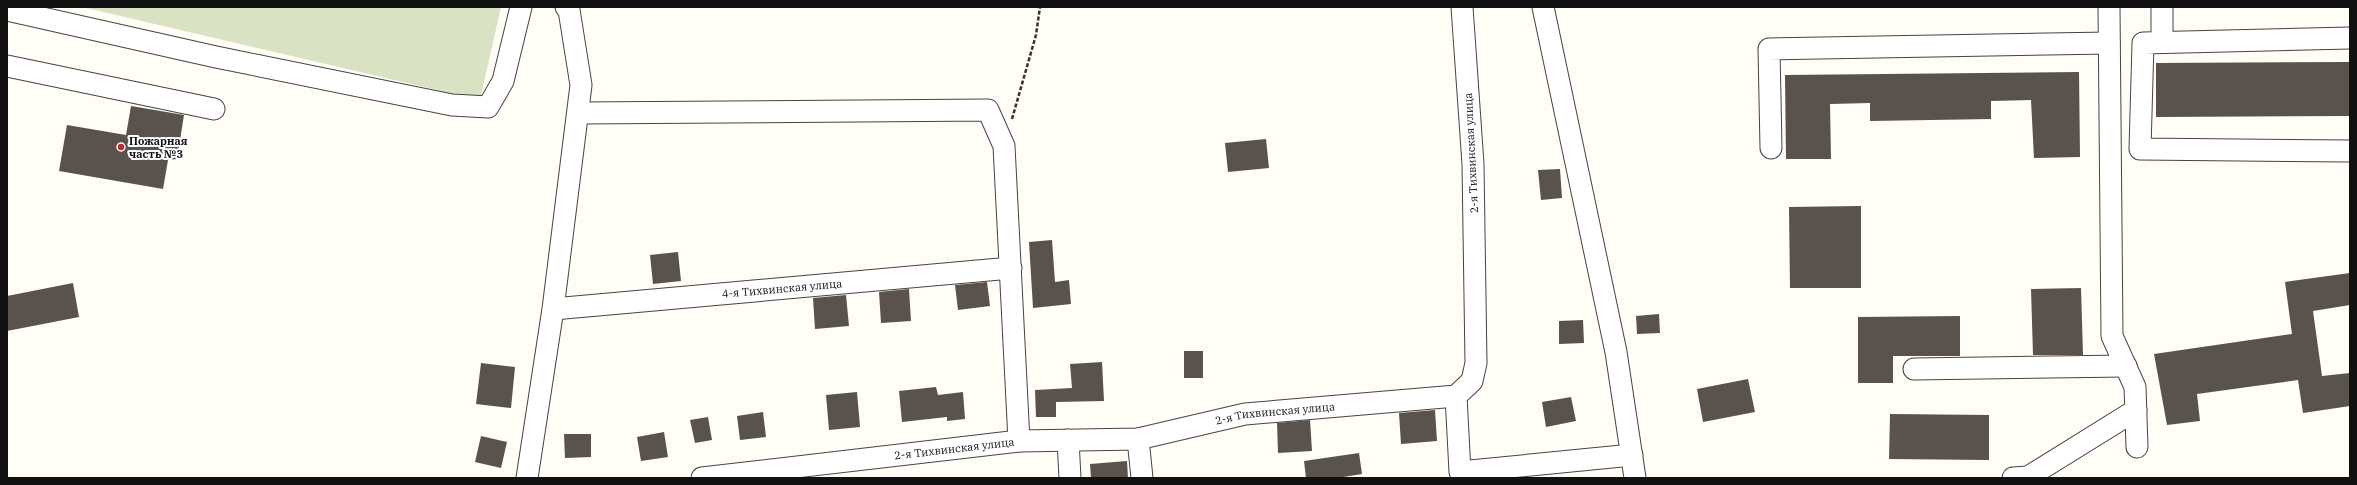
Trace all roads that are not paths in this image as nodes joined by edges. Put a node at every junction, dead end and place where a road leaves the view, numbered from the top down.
1 (521, 7) edge
2 (566, 7) edge
3 (1462, 7) edge
4 (1543, 7) edge
5 (2108, 7) edge
6 (2162, 7) edge
7 (7, 10) edge
8 (2350, 38) edge
9 (2162, 42) junction
10 (2109, 43) junction
11 (7, 66) edge
12 (214, 109) dead end
13 (578, 113) junction
14 (1771, 148) dead end
15 (2350, 151) edge
16 (1011, 268) junction
17 (553, 309) junction
18 (2126, 366) junction
19 (1914, 369) dead end
20 (1456, 396) junction
21 (2136, 410) junction
22 (1138, 439) junction
23 (1068, 440) junction
24 (1019, 441) junction
25 (2137, 447) dead end
26 (1632, 455) junction
27 (1461, 475) edge
28 (527, 478) edge
29 (702, 478) edge
30 (1070, 478) edge
31 (1142, 478) edge
32 (1635, 478) edge
33 (2013, 478) edge

1 - 7 street
2 - 13 street
3 - 20 street, 2-я Тихвинская улица
4 - 26 street
5 - 10 street
6 - 9 street
8 - 9 street
9 - 15 street
10 - 14 street
10 - 18 street
11 - 12 street
13 - 16 street
13 - 17 street
16 - 17 street, 4-я Тихвинская улица
16 - 24 street
17 - 28 street
18 - 19 street
18 - 21 street
20 - 22 street, 2-я Тихвинская улица
20 - 27 street
21 - 25 street
21 - 33 street
22 - 23 street, 2-я Тихвинская улица
22 - 31 street
23 - 24 street, 2-я Тихвинская улица
23 - 30 street
24 - 29 street, 2-я Тихвинская улица
26 - 27 street
26 - 32 street

